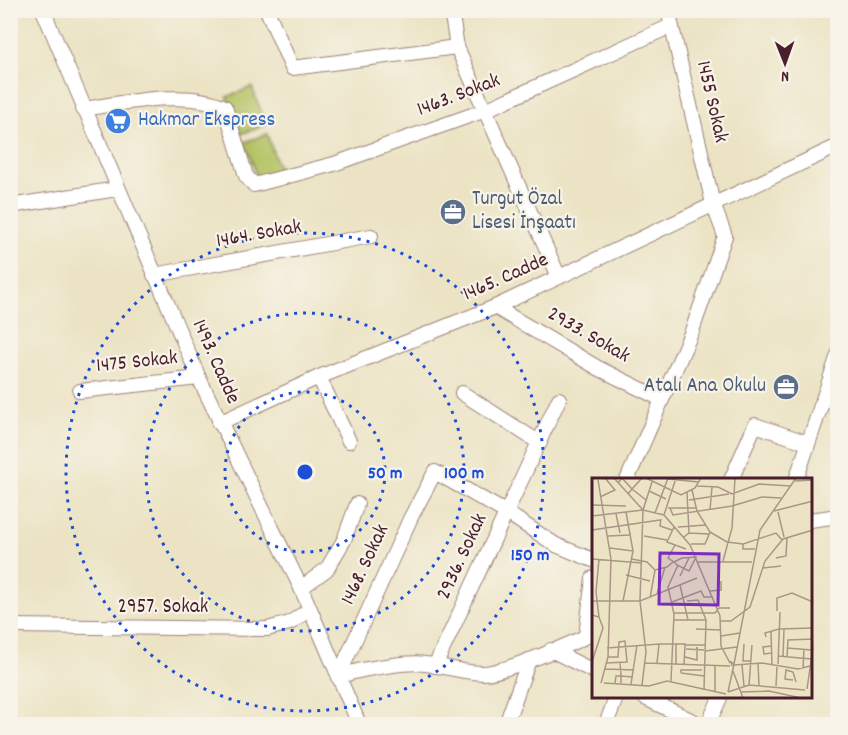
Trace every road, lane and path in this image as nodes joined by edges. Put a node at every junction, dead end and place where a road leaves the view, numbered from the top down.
1 (43, 10) edge
2 (267, 10) edge
3 (451, 10) edge
4 (668, 10) edge
5 (671, 26) junction
6 (457, 48) junction
7 (83, 109) junction
8 (483, 111) junction
9 (837, 146) edge
10 (117, 189) junction
11 (713, 204) junction
12 (10, 206) edge
13 (371, 236) dead end
14 (154, 275) junction
15 (560, 277) junction
16 (495, 307) junction
17 (837, 355) edge
18 (319, 377) junction
19 (199, 378) junction
20 (80, 391) dead end
21 (462, 393) dead end
22 (559, 399) dead end
23 (661, 399) junction
24 (219, 423) junction
25 (349, 441) dead end
26 (540, 442) junction
27 (808, 443) junction
28 (628, 478) edge
29 (731, 478) edge
30 (797, 478) edge
31 (357, 504) dead end
32 (507, 513) junction
33 (837, 516) edge
34 (812, 520) edge
35 (592, 560) edge
36 (301, 588) junction
37 (592, 597) edge
38 (310, 609) junction
39 (10, 626) edge
40 (590, 635) edge
41 (551, 650) junction
42 (529, 660) junction
43 (435, 666) junction
44 (592, 670) edge
45 (338, 677) junction
46 (616, 699) edge
47 (647, 699) edge
48 (720, 699) edge
49 (359, 724) edge
50 (506, 724) edge
51 (606, 724) edge
52 (699, 724) edge
53 (708, 724) edge

1 - 7 street, 1493. Cadde
2 - 6 street
3 - 6 street
4 - 5 street, 1455 Sokak
5 - 8 street, 1463. Sokak
5 - 11 street, 1455 Sokak
6 - 8 street
7 - 8 street, 1463. Sokak
7 - 10 street, 1493. Cadde
8 - 15 street
9 - 11 street, 1465. Cadde
10 - 12 street
10 - 14 street, 1493. Cadde
11 - 15 street, 1465. Cadde
11 - 23 street, 1455 Sokak
13 - 14 street, 1464. Sokak
14 - 19 street, 1493. Cadde
15 - 16 street, 1465. Cadde
16 - 18 street, 1465. Cadde
16 - 23 street, 2933. Sokak
17 - 27 street
18 - 24 street, 1465. Cadde
18 - 25 street
19 - 20 street, 1475 Sokak
19 - 24 street, 1493. Cadde
21 - 26 street
22 - 26 street, 2936. Sokak
23 - 28 street, 1455 Sokak
24 - 36 street, 1493. Cadde
26 - 32 street, 2936. Sokak
27 - 29 street
27 - 30 street
31 - 36 street
32 - 35 street
32 - 43 street, 2936. Sokak
32 - 45 street, 1468. Sokak
33 - 34 street
36 - 38 street, 1493. Cadde
37 - 40 street
38 - 39 street, 2957. Sokak
38 - 45 street, 1493. Cadde
40 - 41 street
41 - 42 street
41 - 44 street
42 - 43 street
42 - 50 street
43 - 45 street
45 - 49 street, 1493. Cadde
46 - 51 street
47 - 52 street
48 - 53 street

